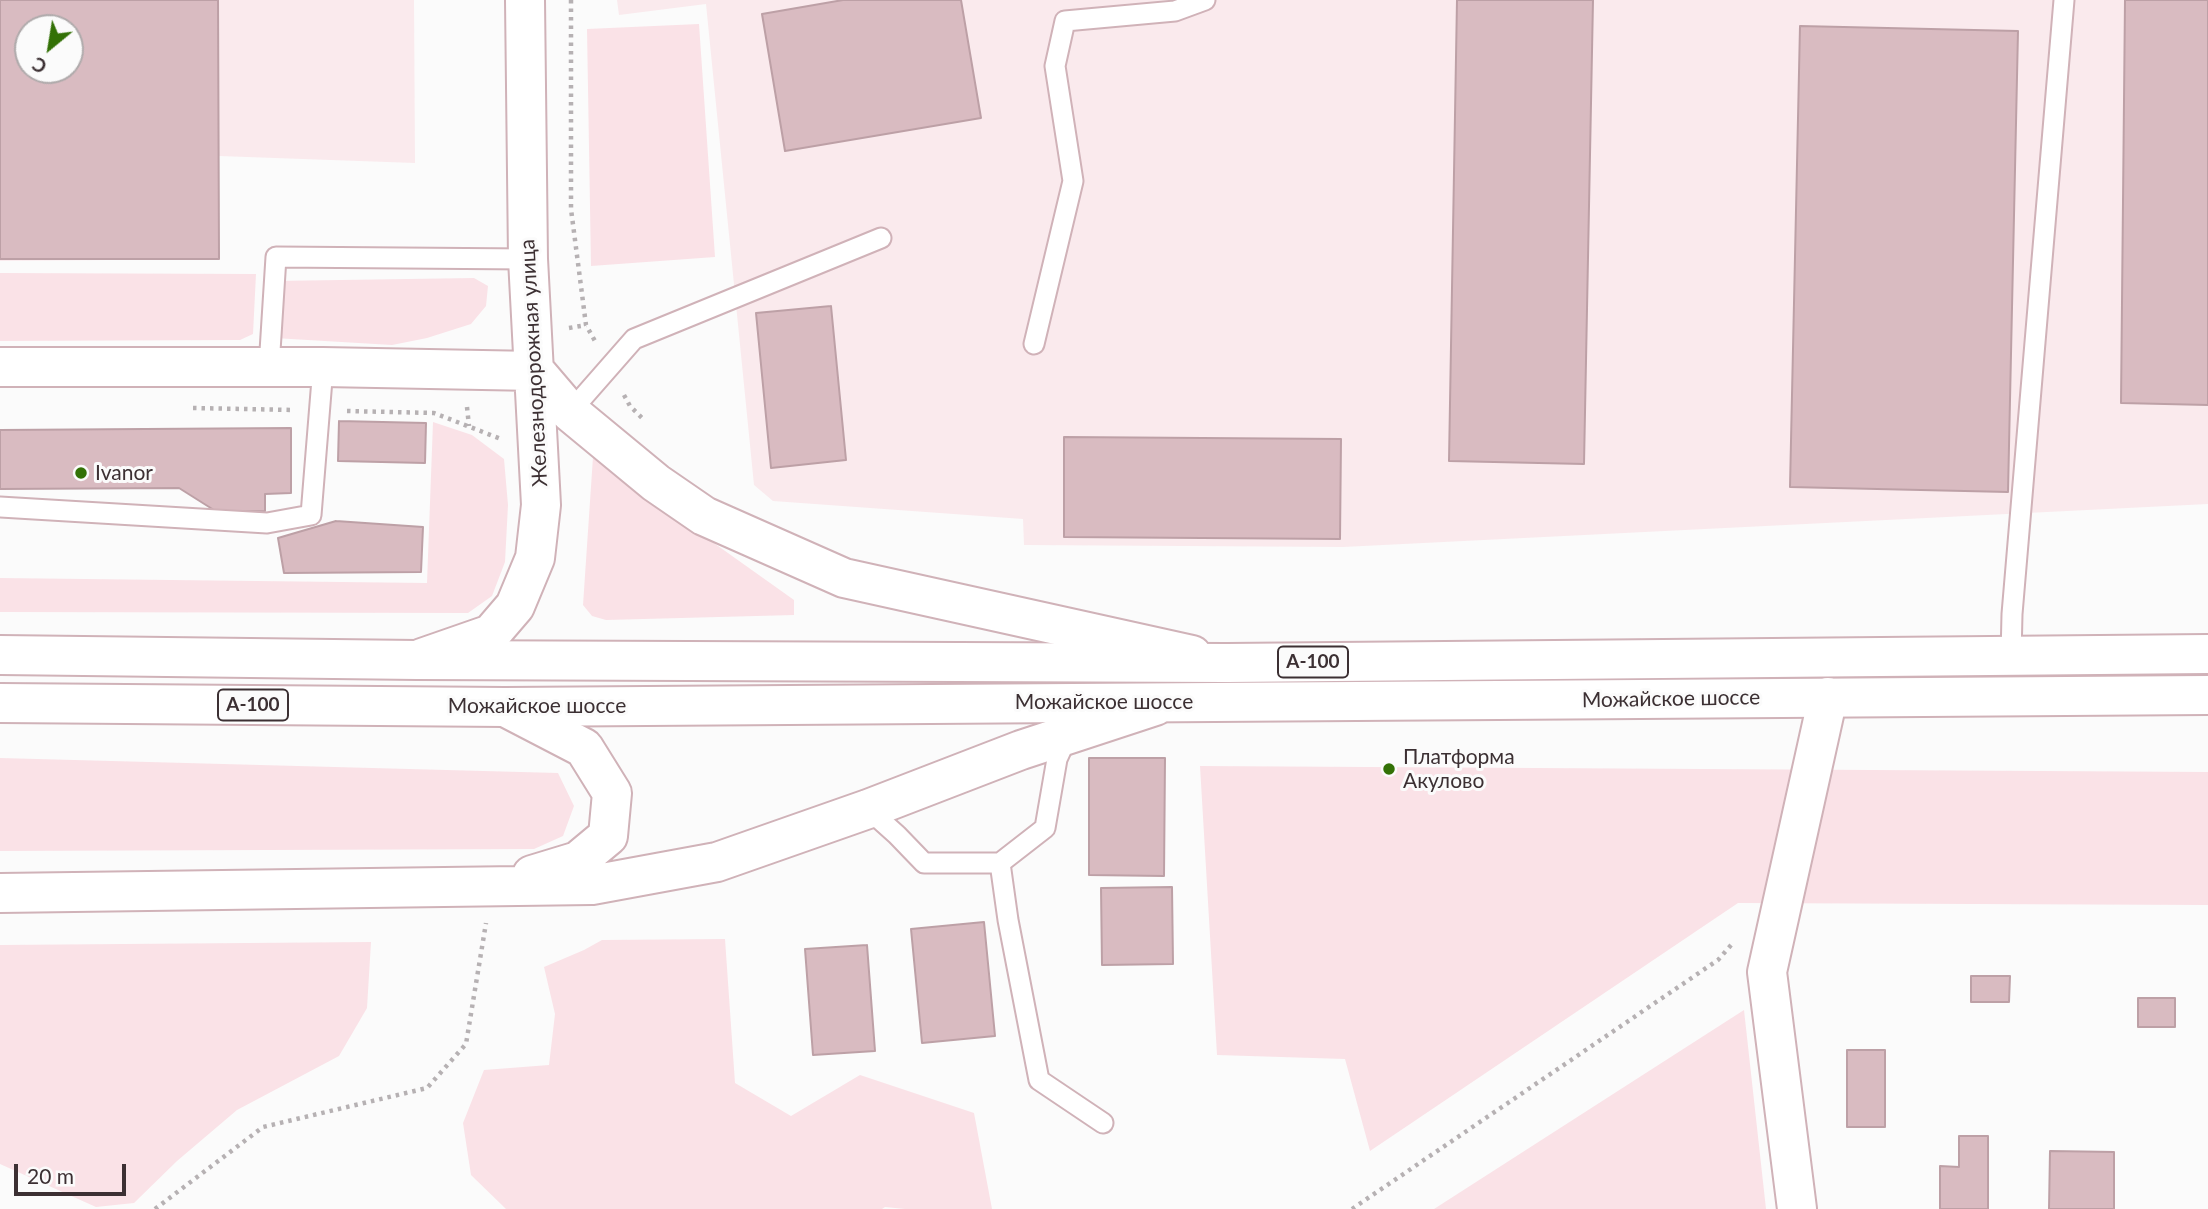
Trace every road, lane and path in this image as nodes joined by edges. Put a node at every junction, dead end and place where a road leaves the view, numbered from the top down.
1 (525, 0) edge
2 (571, 0) edge
3 (1205, 0) edge
4 (2064, 0) edge
5 (881, 238) dead end
6 (528, 259) junction
7 (1034, 344) dead end
8 (323, 366) junction
9 (269, 367) junction
10 (609, 367) junction
11 (0, 368) edge
12 (535, 371) junction
13 (190, 408) dead end
14 (320, 411) junction
15 (570, 412) junction
16 (648, 425) dead end
17 (509, 441) dead end
18 (0, 507) edge
19 (2208, 654) edge
20 (0, 655) edge
21 (2011, 657) junction
22 (417, 660) junction
23 (1227, 663) junction
24 (2208, 695) edge
25 (1828, 697) junction
26 (1171, 701) junction
27 (0, 703) edge
28 (506, 707) junction
29 (1068, 734) junction
30 (868, 809) junction
31 (1000, 863) junction
32 (493, 886) junction
33 (0, 893) edge
34 (1734, 942) dead end
35 (1103, 1123) dead end
36 (155, 1209) edge
37 (1352, 1209) edge
38 (1797, 1209) edge

1 - 6 main road, Железнодорожная улица
2 - 10 path
3 - 7 lane
4 - 21 lane
5 - 10 lane
6 - 9 lane
6 - 12 main road, Железнодорожная улица
8 - 9 main road
8 - 12 main road
8 - 14 lane
9 - 11 main road
10 - 15 lane
10 - 16 path
12 - 15 main road
12 - 22 main road, Железнодорожная улица
13 - 14 path
14 - 17 path
14 - 18 lane
15 - 23 main road
19 - 21 main road, Можайское шоссе / А-100
20 - 22 main road, Можайское шоссе / А-100
21 - 23 main road, Можайское шоссе / А-100
22 - 23 main road, Можайское шоссе / А-100
24 - 25 main road, Можайское шоссе / А-100
25 - 26 main road, Можайское шоссе / А-100
25 - 38 main road
26 - 28 main road, Можайское шоссе / А-100
26 - 29 main road
27 - 28 main road, Можайское шоссе / А-100
28 - 32 main road
29 - 30 main road
29 - 31 lane
30 - 31 lane
30 - 32 main road
31 - 35 lane
32 - 33 main road
32 - 36 path
34 - 37 path

